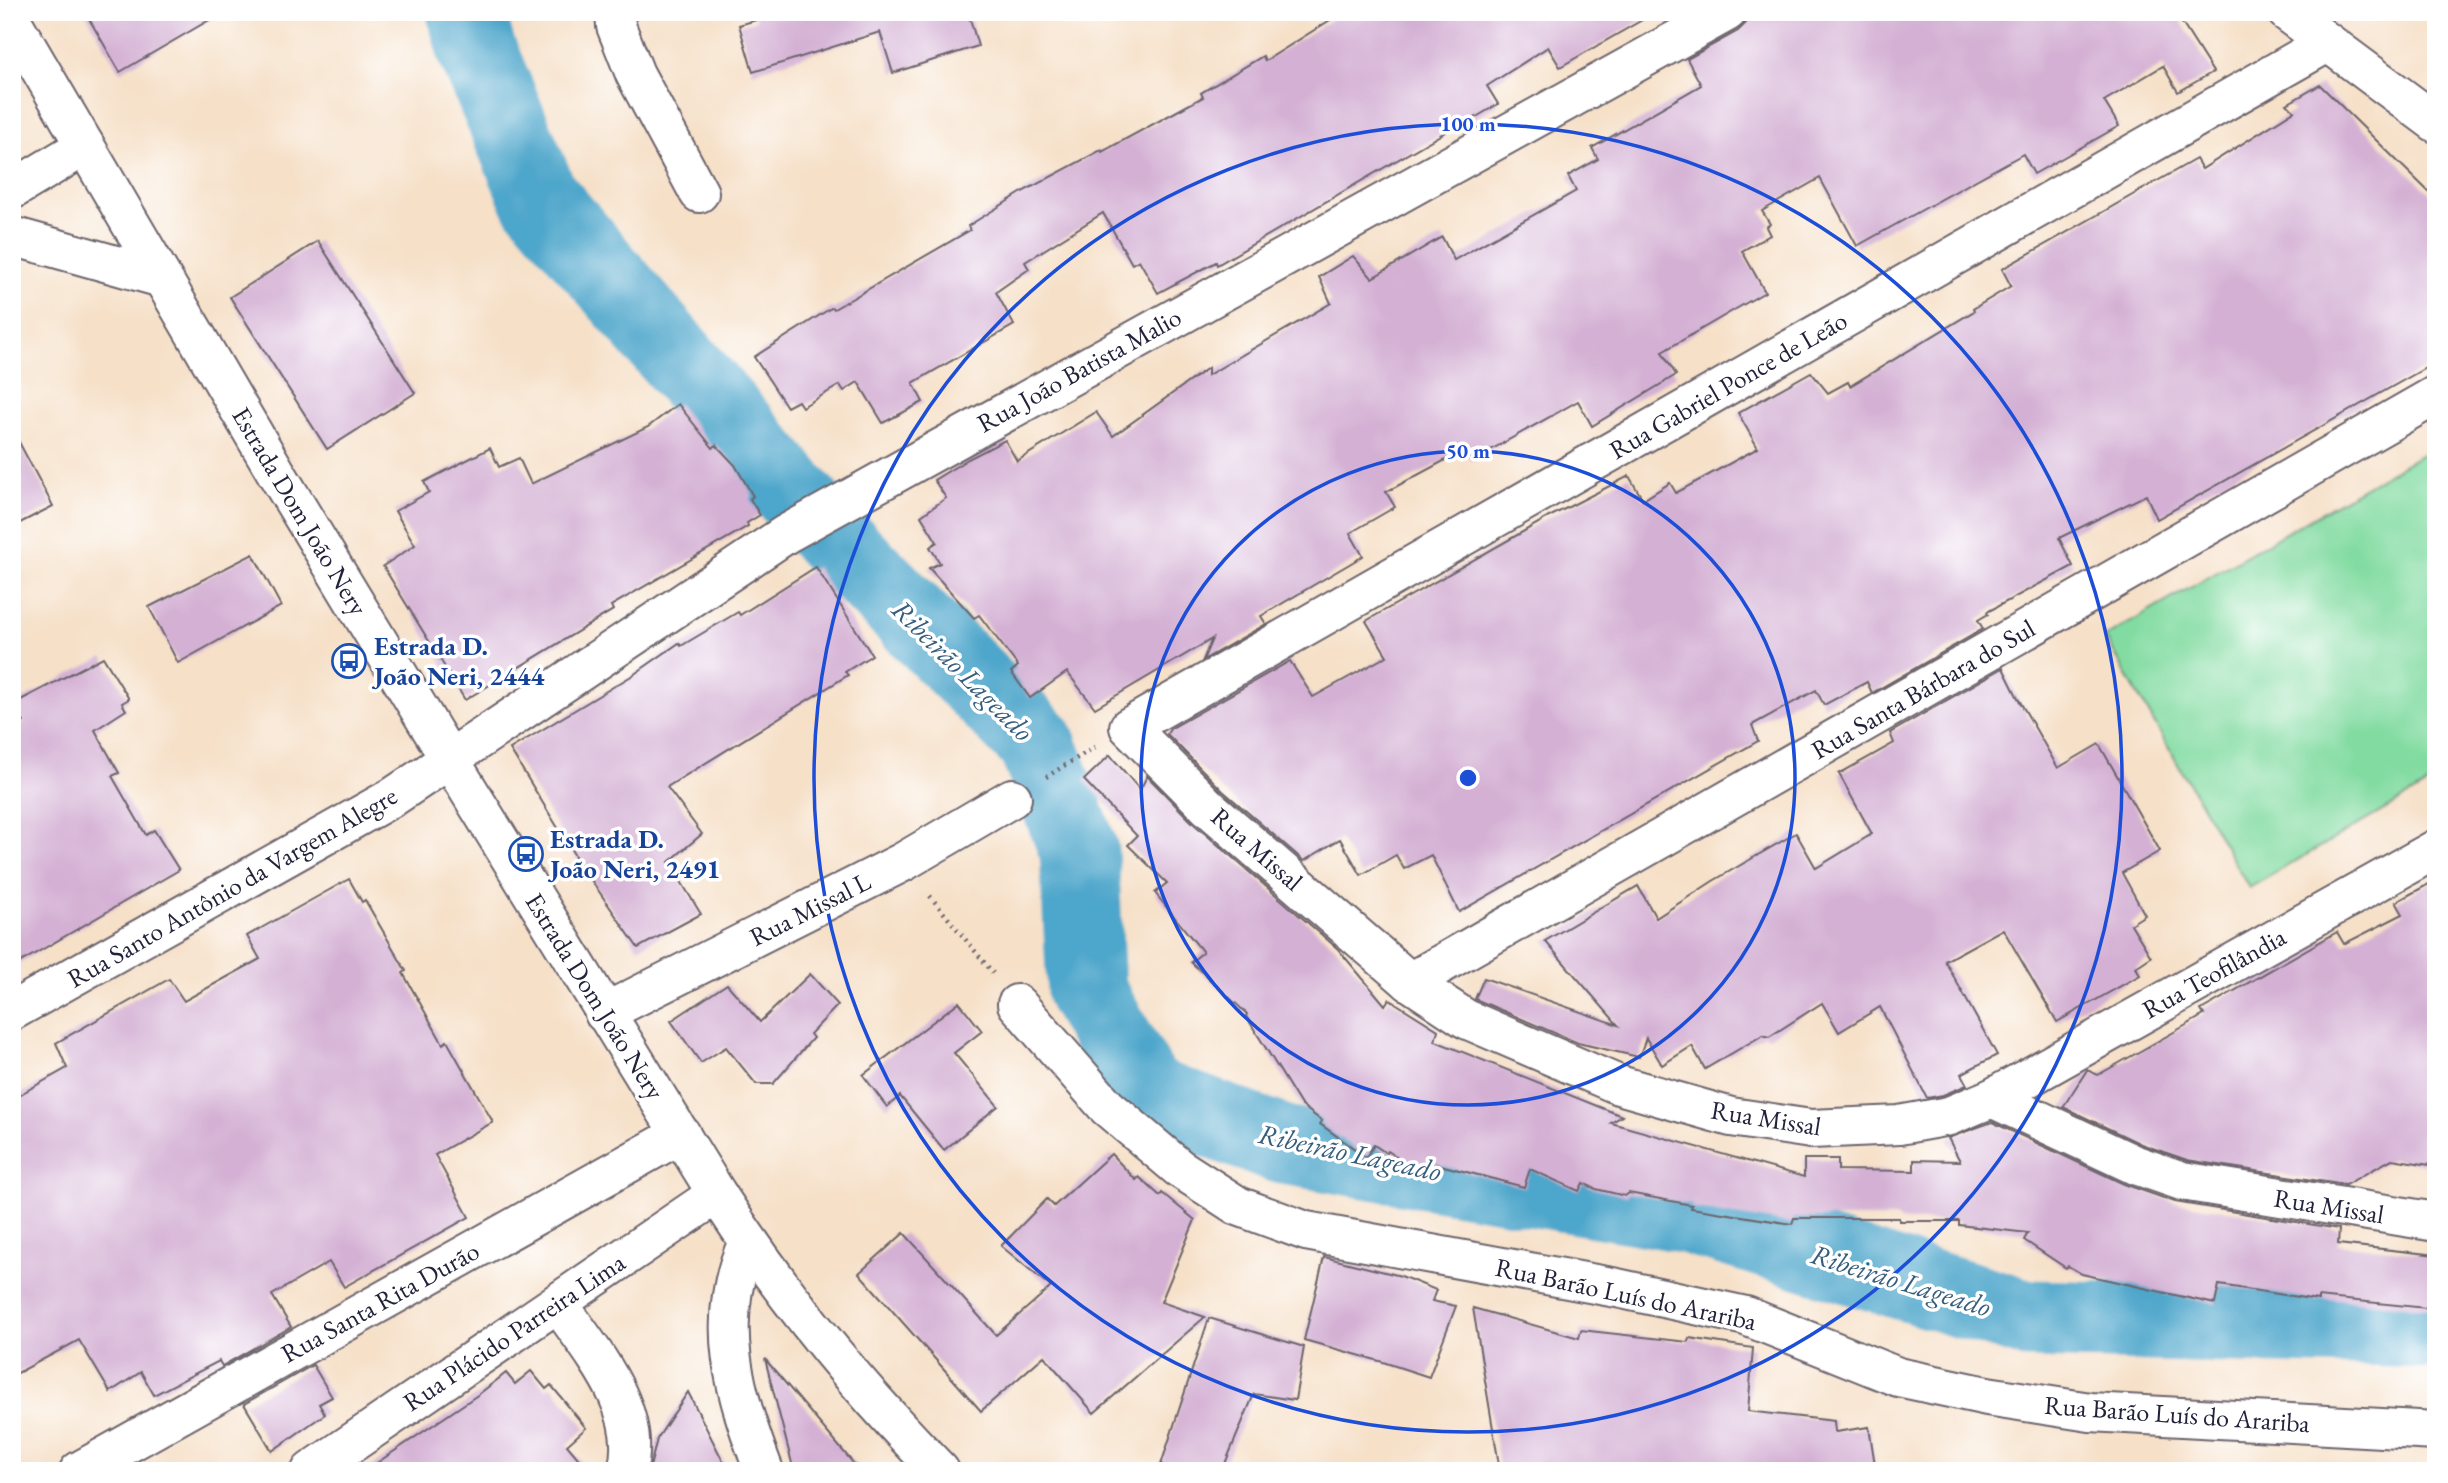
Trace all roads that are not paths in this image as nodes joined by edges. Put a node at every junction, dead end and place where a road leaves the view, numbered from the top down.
1 (615, 12) edge
2 (1727, 12) edge
3 (2287, 12) edge
4 (12, 22) edge
5 (2327, 43) junction
6 (2436, 123) edge
7 (85, 146) junction
8 (12, 190) edge
9 (699, 194) dead end
10 (12, 236) edge
11 (162, 278) junction
12 (2436, 395) edge
13 (450, 760) junction
14 (1177, 776) joint
15 (1013, 798) road end
16 (2436, 849) edge
17 (1410, 982) junction
18 (1017, 1004) road end
19 (12, 1011) edge
20 (604, 1013) junction
21 (1992, 1098) junction
22 (681, 1134) junction
23 (717, 1194) junction
24 (2436, 1222) edge
25 (748, 1242) junction
26 (558, 1303) junction
27 (2436, 1431) edge
28 (79, 1471) edge
29 (310, 1471) edge
30 (628, 1471) edge
31 (764, 1471) edge
32 (940, 1471) edge

1 - 9 street
2 - 13 street, Rua João Batista Malio
3 - 5 street
4 - 7 street, Estrada Dom João Nery
5 - 6 street
5 - 14 street, Rua Gabriel Ponce de Leão
7 - 8 street
7 - 11 street, Estrada Dom João Nery
10 - 11 street
11 - 13 street, Estrada Dom João Nery
12 - 17 street, Rua Santa Bárbara do Sul
13 - 19 street, Rua Santo Antônio da Vargem Alegre
13 - 20 street, Estrada Dom João Nery
14 - 17 street, Rua Missal
15 - 20 street, Rua Missal L
16 - 21 street, Rua Teofilândia
17 - 21 street, Rua Missal
18 - 27 street, Rua Barão Luís do Arariba
20 - 22 street, Estrada Dom João Nery
21 - 24 street, Rua Missal
22 - 23 street, Estrada Dom João Nery
22 - 28 street, Rua Santa Rita Durão
23 - 25 street, Estrada Dom João Nery
23 - 26 street, Rua Plácido Parreira Lima
25 - 31 street
25 - 32 street, Estrada Dom João Nery
26 - 29 street, Rua Plácido Parreira Lima
26 - 30 street

